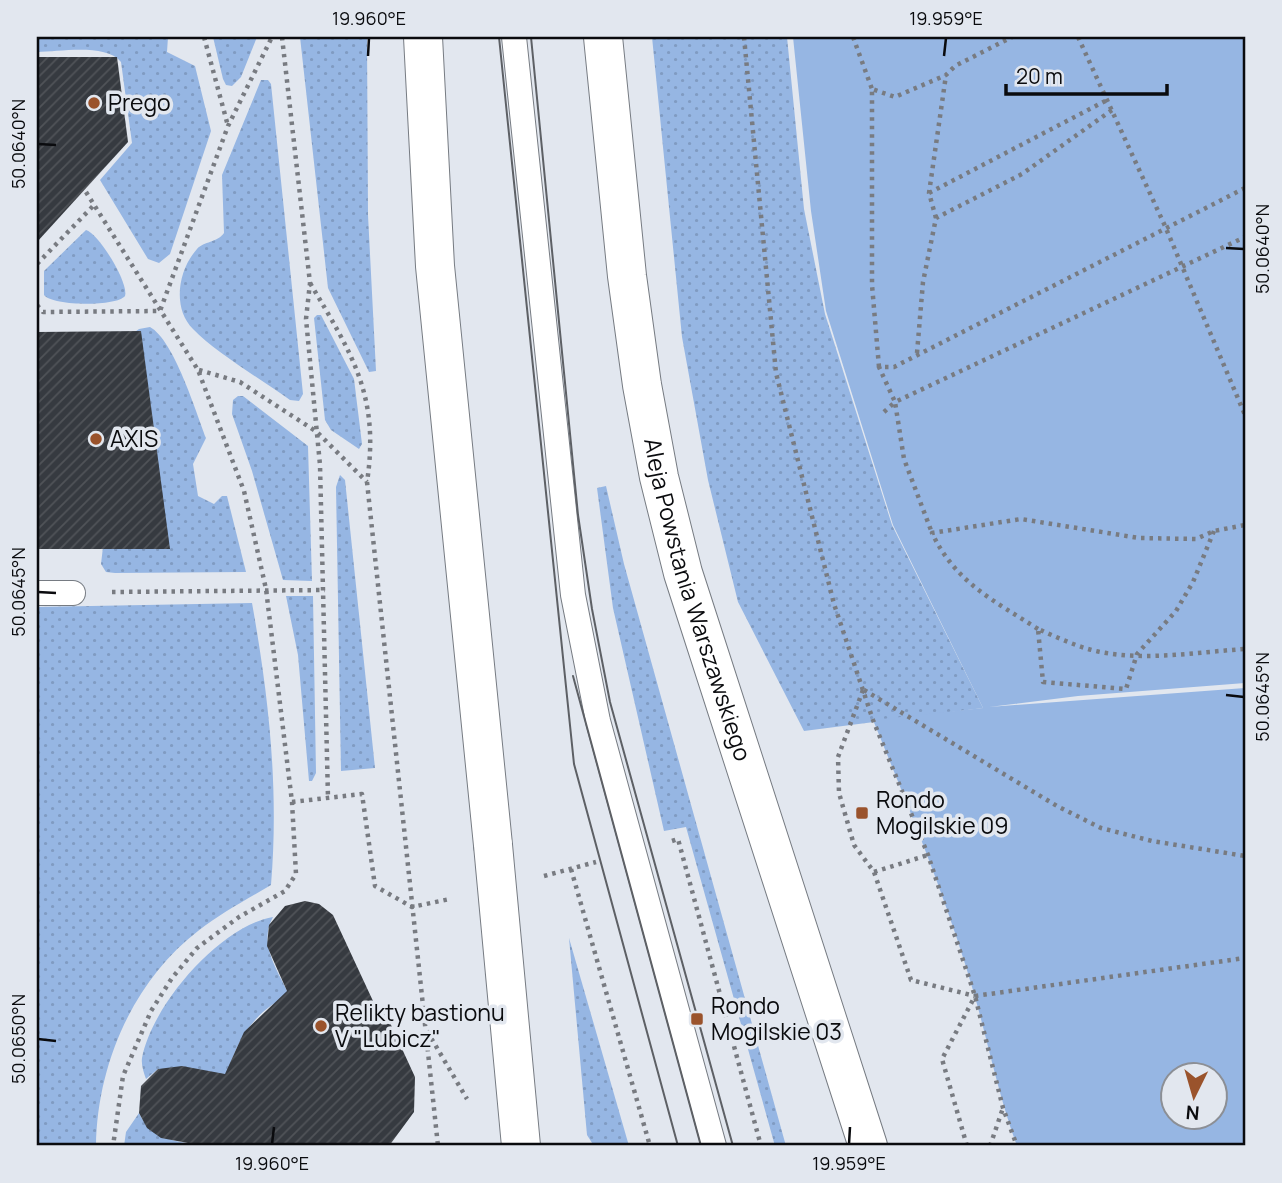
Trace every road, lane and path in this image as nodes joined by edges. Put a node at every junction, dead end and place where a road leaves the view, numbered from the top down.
1 (204, 37) edge
2 (272, 37) edge
3 (282, 37) edge
4 (423, 37) edge
5 (514, 37) edge
6 (603, 37) edge
7 (744, 37) edge
8 (853, 37) edge
9 (1012, 37) edge
10 (1078, 37) edge
11 (946, 75) junction
12 (872, 89) junction
13 (1109, 99) junction
14 (1112, 110) junction
15 (228, 126) junction
16 (1245, 188) edge
17 (86, 192) dead end
18 (929, 193) junction
19 (95, 204) junction
20 (936, 218) junction
21 (1166, 226) junction
22 (1245, 237) edge
23 (37, 264) edge
24 (1182, 264) junction
25 (310, 283) junction
26 (37, 304) edge
27 (160, 311) junction
28 (917, 354) junction
29 (879, 367) junction
30 (198, 370) junction
31 (895, 402) junction
32 (884, 412) dead end
33 (1245, 415) edge
34 (317, 432) junction
35 (367, 482) junction
36 (1245, 525) edge
37 (1214, 530) junction
38 (932, 533) junction
39 (266, 589) junction
40 (325, 590) junction
41 (37, 593) edge
42 (73, 593) joint
43 (1038, 629) junction
44 (1245, 649) edge
45 (1137, 654) junction
46 (863, 690) junction
47 (328, 798) junction
48 (292, 802) junction
49 (678, 839) dead end
50 (928, 855) junction
51 (1245, 856) edge
52 (571, 869) dead end
53 (874, 872) junction
54 (412, 907) junction
55 (1245, 958) edge
56 (975, 996) junction
57 (425, 1027) junction
58 (1003, 1108) junction
59 (474, 1111) dead end
60 (113, 1146) edge
61 (438, 1146) edge
62 (521, 1146) edge
63 (650, 1146) edge
64 (714, 1146) edge
65 (761, 1146) edge
66 (868, 1146) edge
67 (967, 1146) edge
68 (990, 1146) edge
69 (1017, 1146) edge

1 - 15 path
2 - 15 path
3 - 25 path
4 - 62 main road, bridge
5 - 64 lane
6 - 66 main road, Aleja Powstania Warszawskiego
7 - 46 path
8 - 12 path
9 - 11 path
10 - 13 path
11 - 12 path
11 - 18 path
12 - 29 path
13 - 14 path
13 - 18 path
14 - 20 path
14 - 21 path
15 - 27 path
16 - 21 path
17 - 19 path
18 - 20 path
19 - 23 path
19 - 27 path
20 - 28 path
21 - 24 path
21 - 28 path
22 - 24 path
24 - 31 path
24 - 33 path
25 - 34 path
25 - 35 path
26 - 27 path
27 - 30 path
28 - 29 path
29 - 31 path
30 - 34 path
30 - 39 path
31 - 32 path
31 - 38 path
34 - 35 path
34 - 40 path
35 - 54 path
36 - 37 path
37 - 38 path
37 - 45 path
38 - 43 path
39 - 40 path
39 - 42 path
39 - 48 path
40 - 47 path
41 - 42 lane
43 - 45 path
43 - 45 path
44 - 45 path
46 - 50 path
46 - 51 path
46 - 53 path
47 - 48 path
47 - 54 path
48 - 60 path
49 - 65 path
50 - 53 path
50 - 56 path
52 - 63 path
53 - 56 path
54 - 57 path
55 - 56 path
56 - 58 path
56 - 67 path
57 - 59 path
57 - 61 path
58 - 68 path
58 - 69 path

